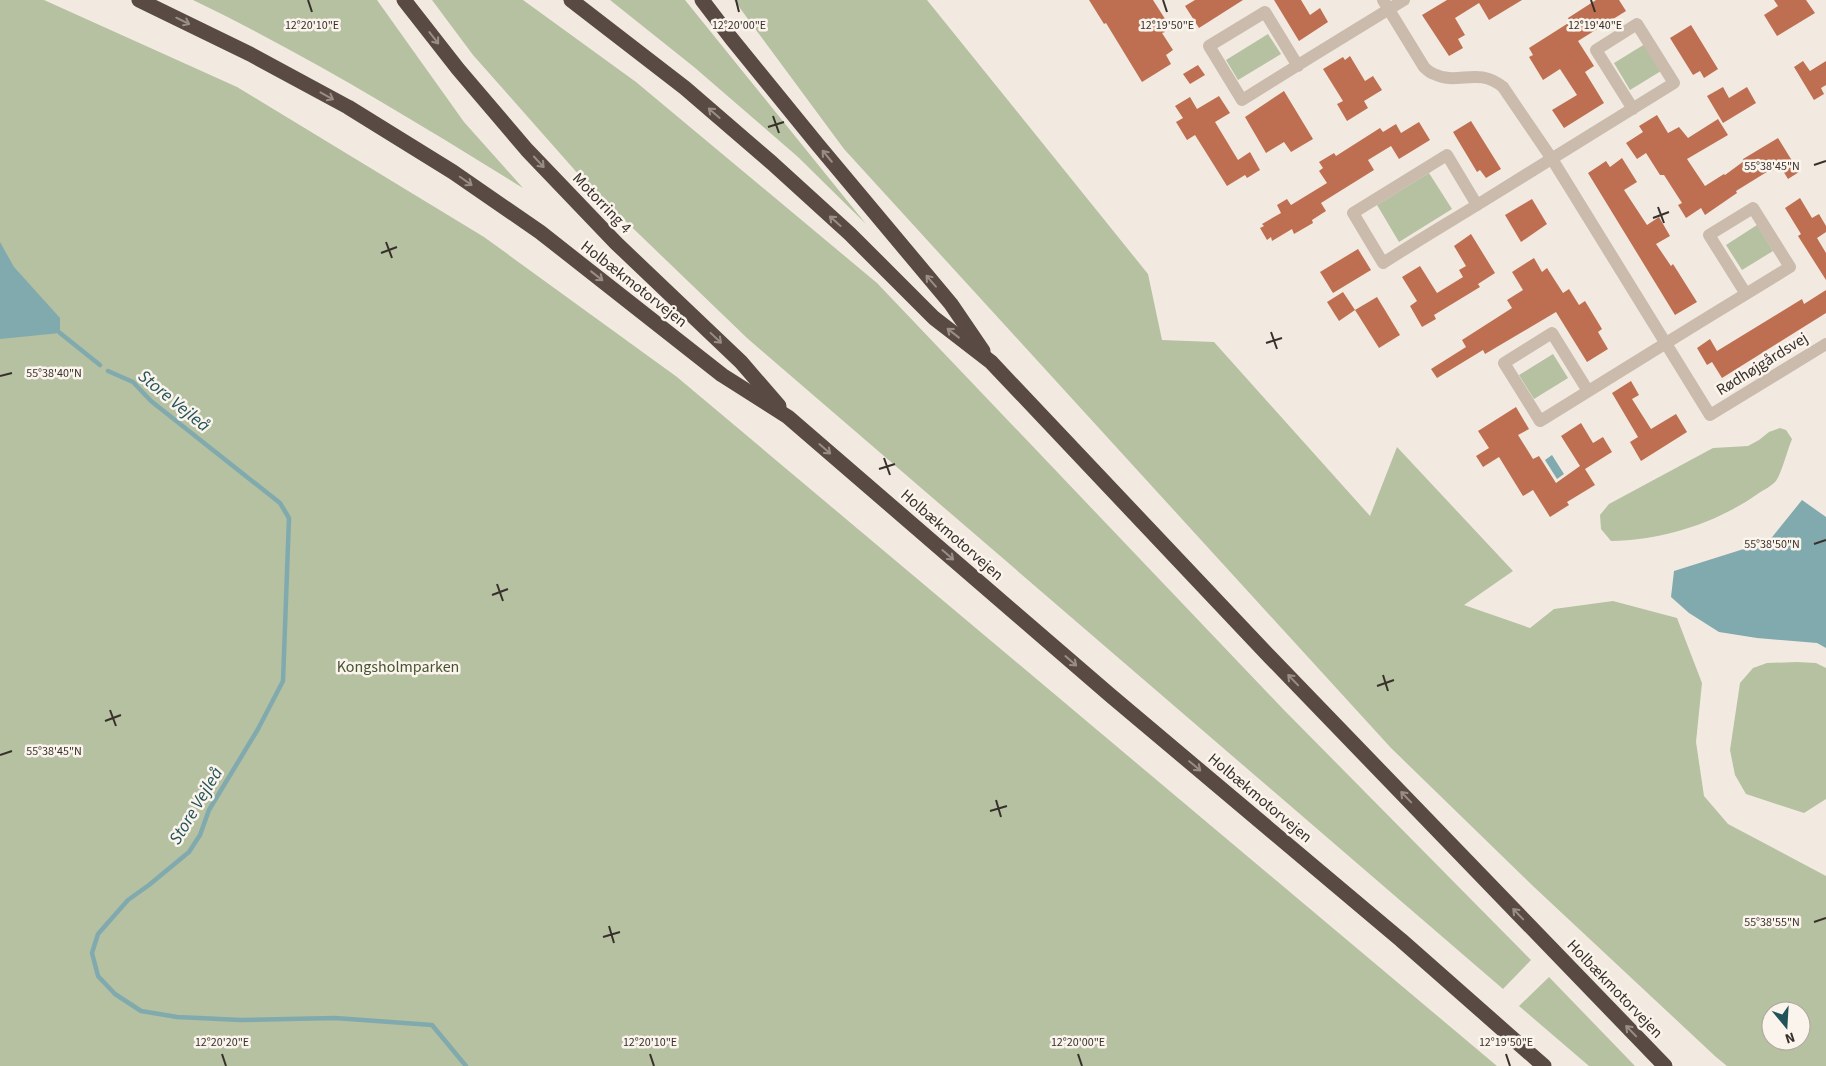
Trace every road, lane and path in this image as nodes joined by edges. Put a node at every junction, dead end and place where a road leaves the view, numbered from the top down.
1 (139, 0) edge
2 (404, 0) edge
3 (571, 0) edge
4 (702, 0) edge
5 (1404, 0) edge
6 (1386, 5) edge
7 (1298, 66) junction
8 (1633, 109) junction
9 (1552, 159) junction
10 (1477, 205) junction
11 (1746, 294) junction
12 (1665, 344) junction
13 (1826, 344) edge
14 (991, 362) junction
15 (1588, 391) junction
16 (788, 417) junction
17 (1544, 1066) edge
18 (1665, 1066) edge

1 -> 16 highway, Holbækmotorvejen
2 -> 16 highway, Motorring 4
14 -> 3 highway, Holbækmotorvejen
14 -> 4 highway
5 - 6 street
6 - 7 street
6 - 9 street, Rødhøjgårdsvej
7 - 7 street
8 - 8 street
8 - 9 street
9 - 10 street
9 - 12 street, Rødhøjgårdsvej
10 - 10 street
11 - 11 street
11 - 12 street
12 - 13 street, Rødhøjgårdsvej
12 - 15 street
18 -> 14 highway, Holbækmotorvejen
15 - 15 street
16 -> 17 highway, Holbækmotorvejen

